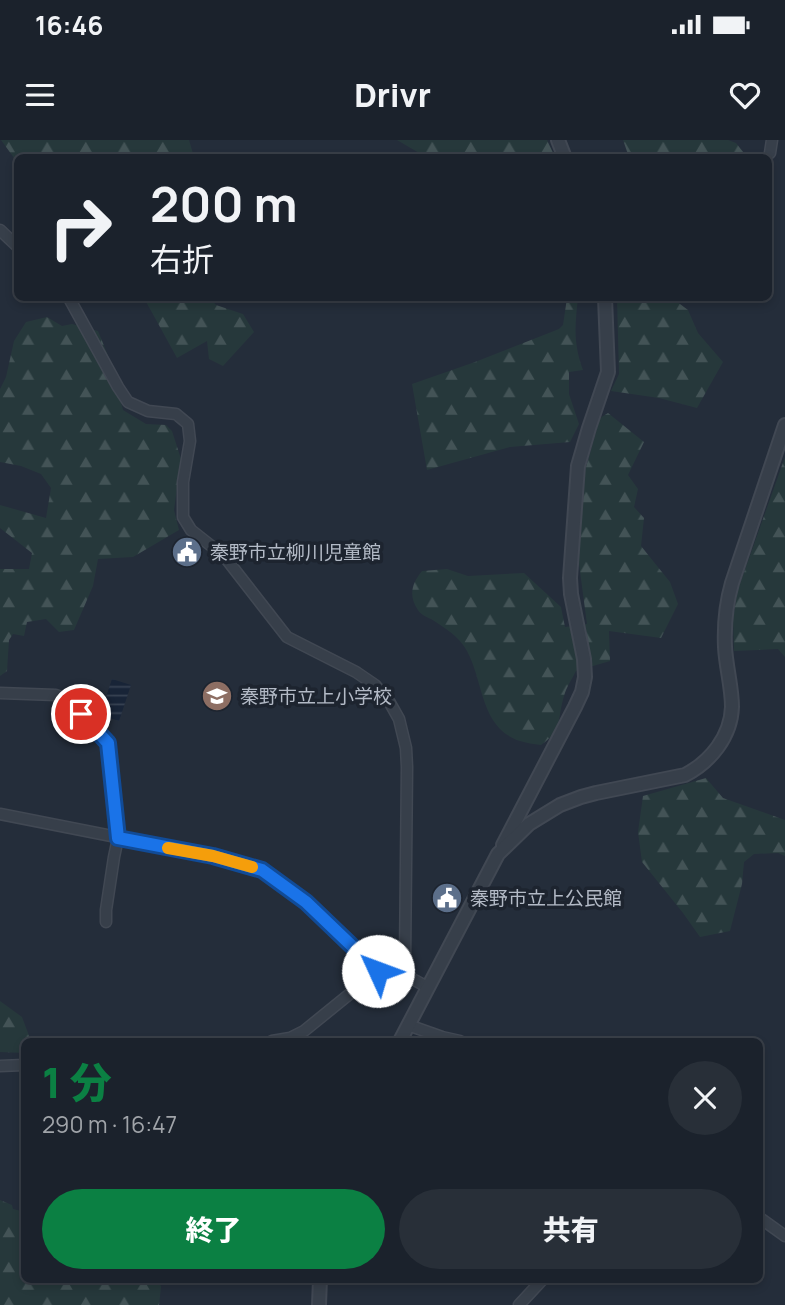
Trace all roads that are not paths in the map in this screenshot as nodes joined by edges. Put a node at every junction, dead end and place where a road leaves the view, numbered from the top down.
1 (772, 140) edge
2 (770, 153) dead end
3 (0, 230) edge
4 (14, 243) edge
5 (71, 301) edge
6 (605, 301) edge
7 (785, 425) edge
8 (0, 694) edge
9 (0, 814) edge
10 (118, 838) junction
11 (498, 854) junction
12 (106, 922) dead end
13 (378, 971) junction
14 (402, 973) junction
15 (427, 987) junction
16 (408, 1025) junction
17 (290, 1038) edge
18 (402, 1038) edge
19 (446, 1038) edge
20 (21, 1065) edge
21 (0, 1066) edge
22 (763, 1220) edge
23 (785, 1236) edge
24 (320, 1283) edge
25 (539, 1283) edge
26 (319, 1305) edge
27 (519, 1305) edge

1 - 2 street
3 - 4 street
5 - 14 street
6 - 11 street
7 - 11 street
8 - 10 street
9 - 10 street
10 - 12 street
10 - 13 street
11 - 15 street
13 - 14 street
13 - 17 street
14 - 15 street
15 - 16 street
16 - 18 street
16 - 19 street
20 - 21 street
22 - 23 street
24 - 26 street
25 - 27 street

